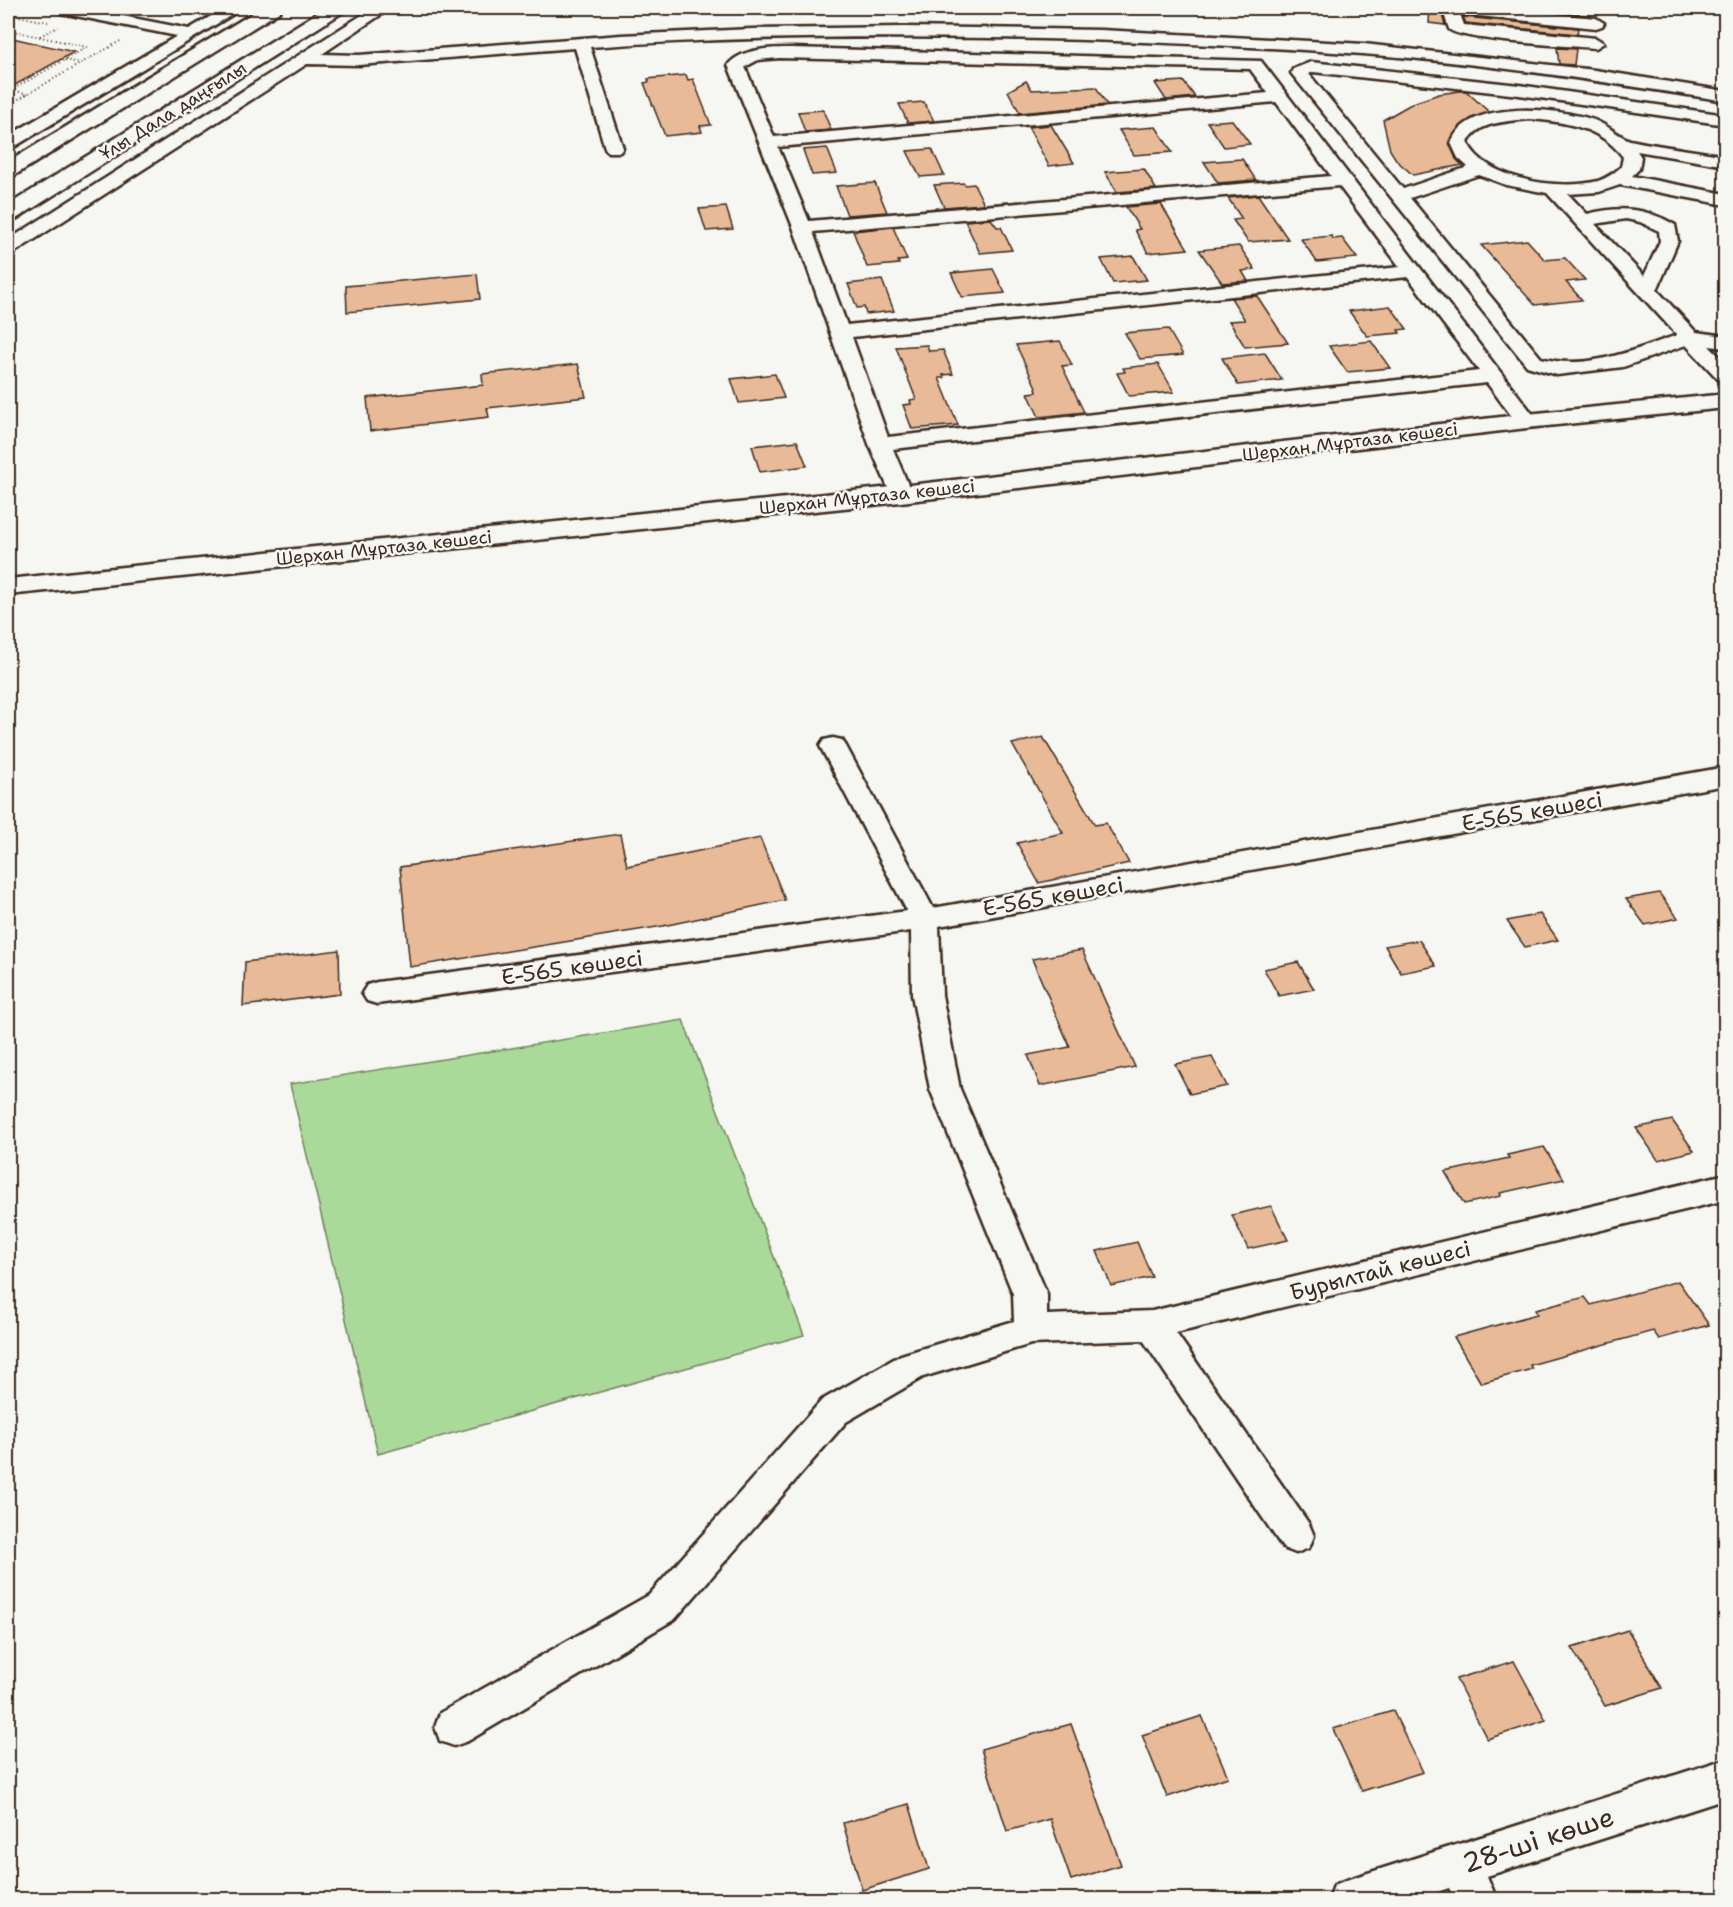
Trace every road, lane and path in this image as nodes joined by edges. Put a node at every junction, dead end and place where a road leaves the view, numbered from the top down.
1 (61, 8) edge
2 (235, 8) edge
3 (273, 8) edge
4 (337, 8) edge
5 (384, 8) edge
6 (1453, 8) edge
7 (1591, 8) edge
8 (1596, 23) junction
9 (61, 25) dead end
10 (148, 25) junction
11 (8, 30) edge
12 (191, 34) junction
13 (40, 37) junction
14 (581, 43) junction
15 (1240, 43) junction
16 (1596, 43) junction
17 (64, 59) junction
18 (304, 59) junction
19 (82, 63) junction
20 (1255, 64) junction
21 (1595, 75) junction
22 (9, 91) edge
23 (28, 94) junction
24 (1725, 96) edge
25 (1280, 97) junction
26 (8, 105) edge
27 (1725, 120) edge
28 (8, 143) edge
29 (768, 143) junction
30 (1625, 144) junction
31 (614, 148) dead end
32 (1725, 161) edge
33 (1481, 168) junction
34 (9, 170) edge
35 (1617, 179) junction
36 (1344, 180) junction
37 (58, 182) junction
38 (1553, 189) junction
39 (87, 196) junction
40 (1399, 196) junction
41 (1725, 200) edge
42 (8, 215) edge
43 (1582, 222) junction
44 (802, 227) junction
45 (8, 248) edge
46 (1414, 271) junction
47 (1646, 292) junction
48 (840, 332) junction
49 (1689, 338) junction
50 (1725, 342) edge
51 (1492, 376) junction
52 (1725, 376) edge
53 (1725, 401) edge
54 (1527, 421) junction
55 (880, 444) junction
56 (901, 494) junction
57 (8, 587) edge
58 (833, 746) dead end
59 (1725, 776) edge
60 (925, 919) junction
61 (377, 993) dead end
62 (1725, 1187) edge
63 (1152, 1325) junction
64 (1031, 1330) junction
65 (1296, 1536) dead end
66 (454, 1727) dead end
67 (1725, 1779) edge
68 (1469, 1883) edge
69 (1349, 1899) edge

1 - 10 street
2 - 12 street
3 - 34 main road, Ұлы Дала даңғылы
4 - 37 main road, Ұлы Дала даңғылы
5 - 18 street
6 - 8 street
6 - 16 street
7 - 8 street
8 - 16 street
9 - 13 path
10 - 12 street
10 - 19 path
11 - 13 path
12 - 28 street
13 - 17 path
14 - 15 street
14 - 18 street
14 - 31 street
15 - 20 street
15 - 21 street
16 - 21 street
17 - 19 path
17 - 22 path
18 - 39 street
19 - 23 path
20 - 25 street
20 - 29 street
21 - 24 street
22 - 23 path
23 - 26 path
25 - 29 street
25 - 36 street
27 - 40 street
29 - 44 street
30 - 32 street
30 - 33 street
30 - 35 street
33 - 38 street
33 - 40 street
34 - 37 main road
35 - 38 street
35 - 41 street
36 - 44 street
36 - 46 street
37 - 42 main road, Ұлы Дала даңғылы
38 - 43 street
39 - 42 street
39 - 45 street
40 - 49 street
43 - 47 street
43 - 47 street
44 - 48 street
46 - 48 street
46 - 51 street
47 - 49 street
48 - 55 street
49 - 50 street
49 - 52 street
51 - 54 street
51 - 55 street
53 - 54 main road, Шерхан Мұртаза көшесі
54 - 56 main road, Шерхан Мұртаза көшесі
55 - 56 street
56 - 57 main road, Шерхан Мұртаза көшесі
58 - 60 street
59 - 60 street, Е-565 көшесі
60 - 61 street, Е-565 көшесі
60 - 64 street
62 - 63 street, Бурылтай көшесі
63 - 64 street, Бурылтай көшесі
63 - 65 street
64 - 66 street, Бурылтай көшесі
67 - 68 street, 28-ші көше
68 - 69 street, 28-ші көше

